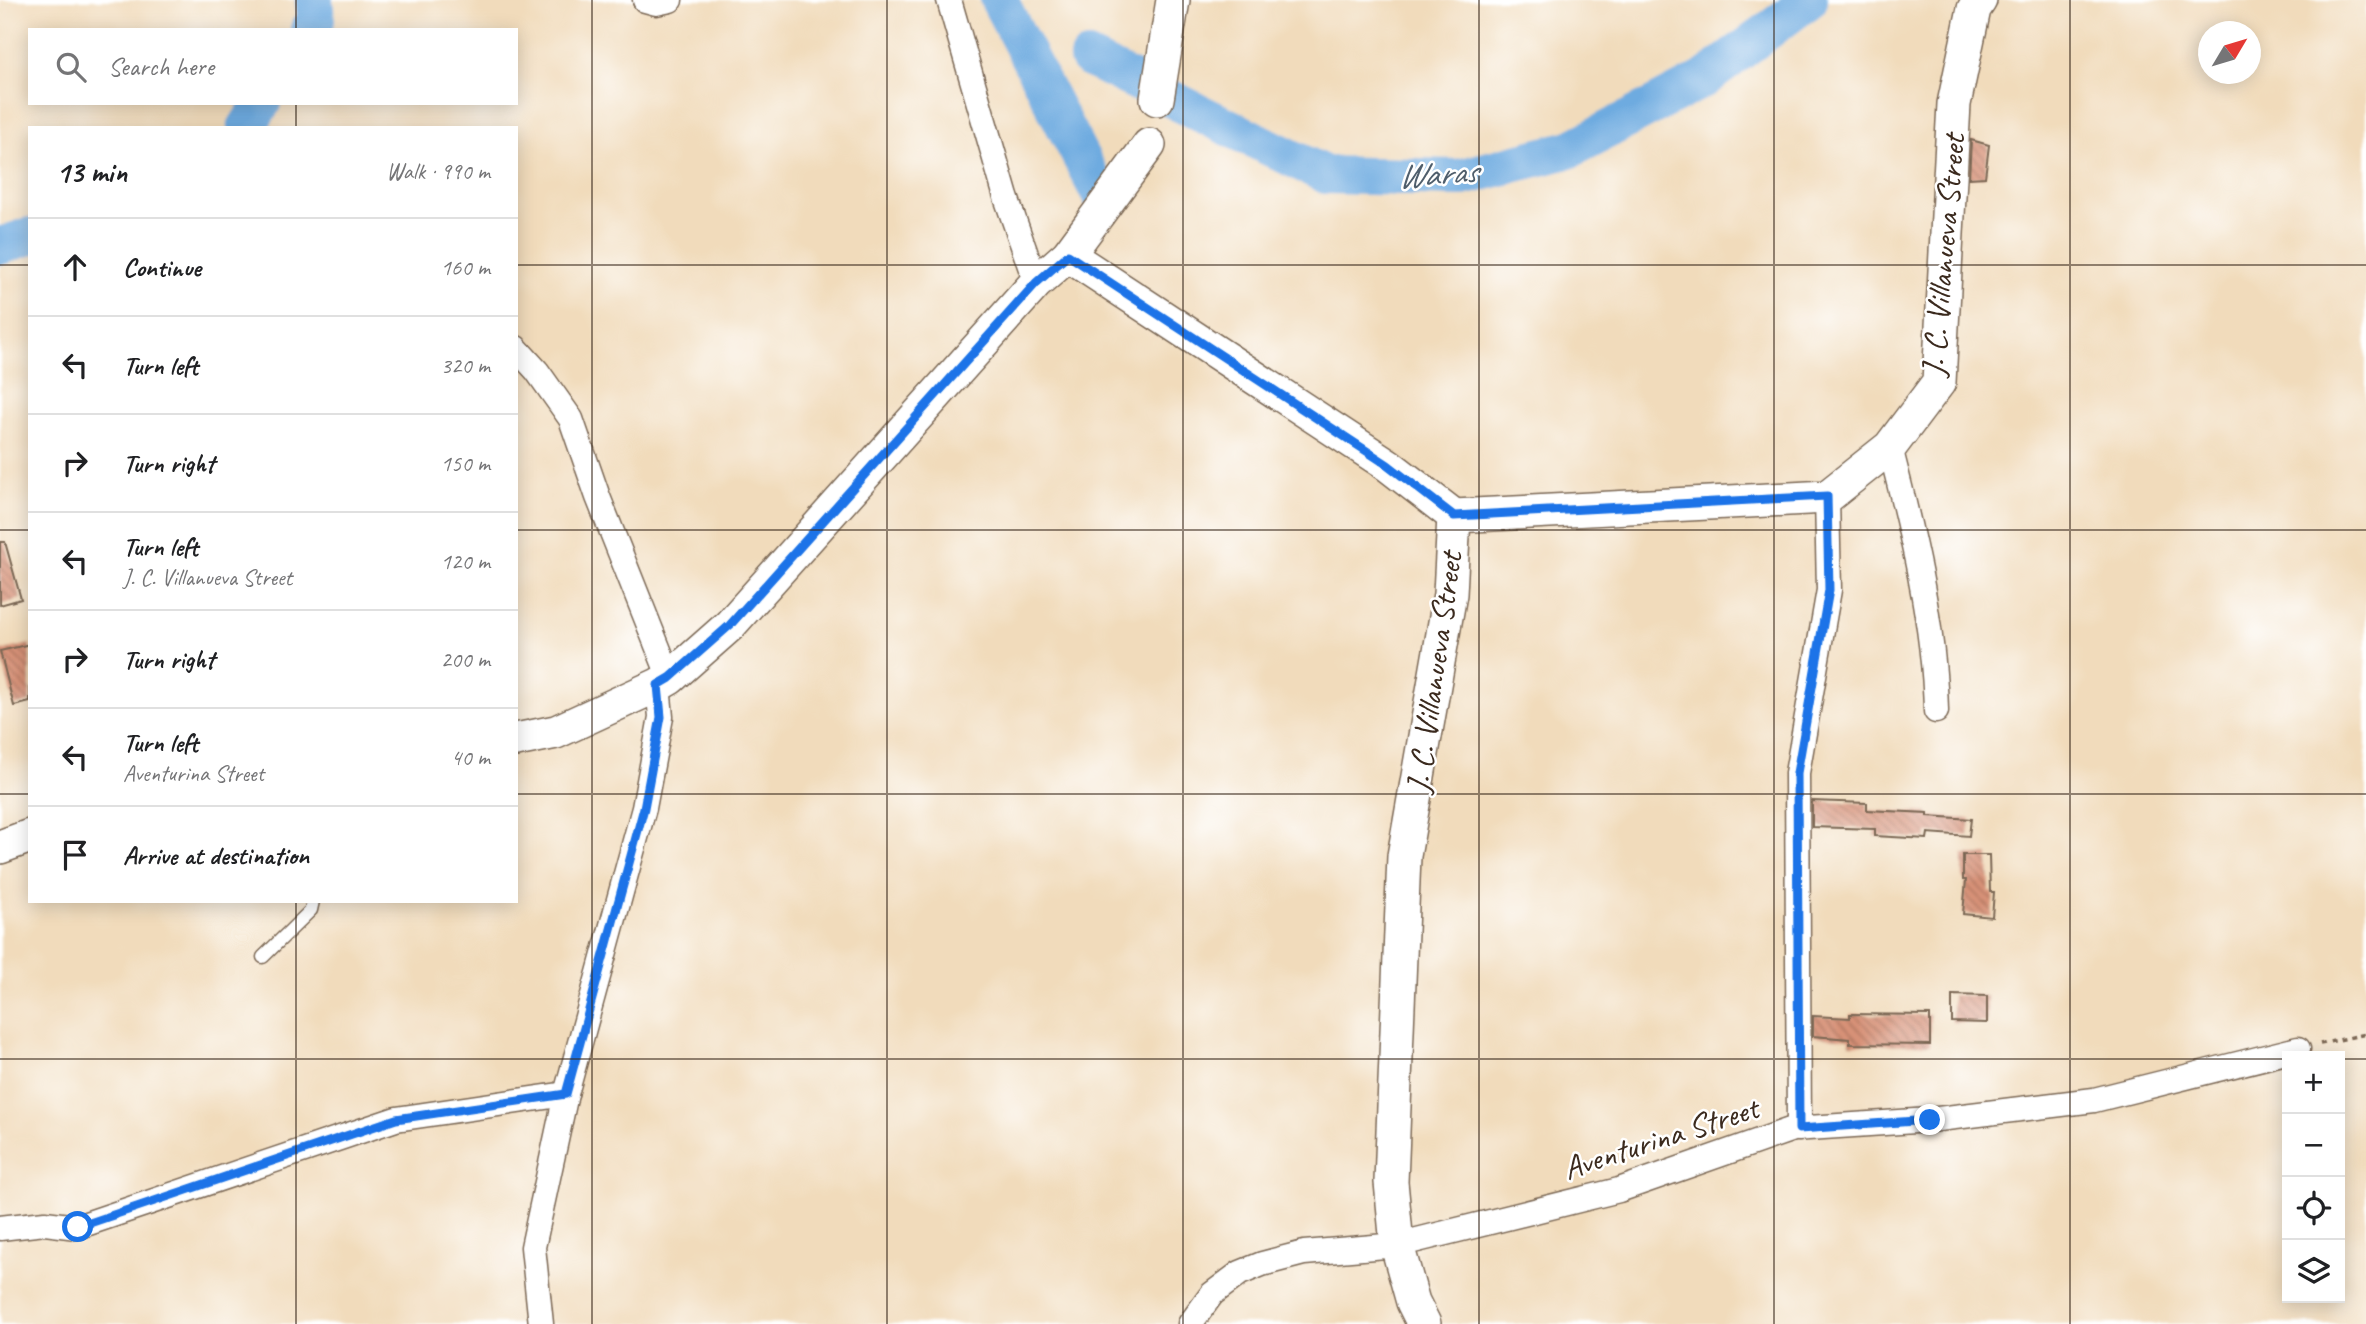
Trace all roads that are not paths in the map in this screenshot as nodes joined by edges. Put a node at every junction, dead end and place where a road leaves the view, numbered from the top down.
1 (645, 0) edge
2 (670, 0) edge
3 (949, 0) edge
4 (1173, 0) edge
5 (1980, 0) edge
6 (1157, 99) dead end
7 (1149, 145) dead end
8 (1068, 255) junction
9 (1036, 283) junction
10 (518, 350) edge
11 (1890, 447) junction
12 (1827, 496) junction
13 (1454, 516) junction
14 (664, 682) junction
15 (1936, 711) dead end
16 (518, 740) edge
17 (28, 837) edge
18 (0, 847) edge
19 (313, 903) edge
20 (263, 957) dead end
21 (2298, 1049) road end
22 (566, 1094) junction
23 (1799, 1129) junction
24 (0, 1228) edge
25 (1397, 1245) junction
26 (541, 1324) edge
27 (1190, 1324) edge
28 (1424, 1324) edge

1 - 2 street
3 - 9 street
4 - 6 street
5 - 11 street, J. C. Villanueva Street
7 - 8 street
8 - 9 street
8 - 13 street
9 - 14 street
10 - 14 street
11 - 12 street, J. C. Villanueva Street
11 - 15 street
12 - 13 street, J. C. Villanueva Street
12 - 23 street
13 - 25 street, J. C. Villanueva Street
14 - 16 street
14 - 22 street
17 - 18 street
19 - 20 lane
21 - 23 street, Aventurina Street
22 - 24 street
22 - 26 street
23 - 25 street, Aventurina Street
25 - 27 street, Aventurina Street
25 - 28 street, J. C. Villanueva Street

